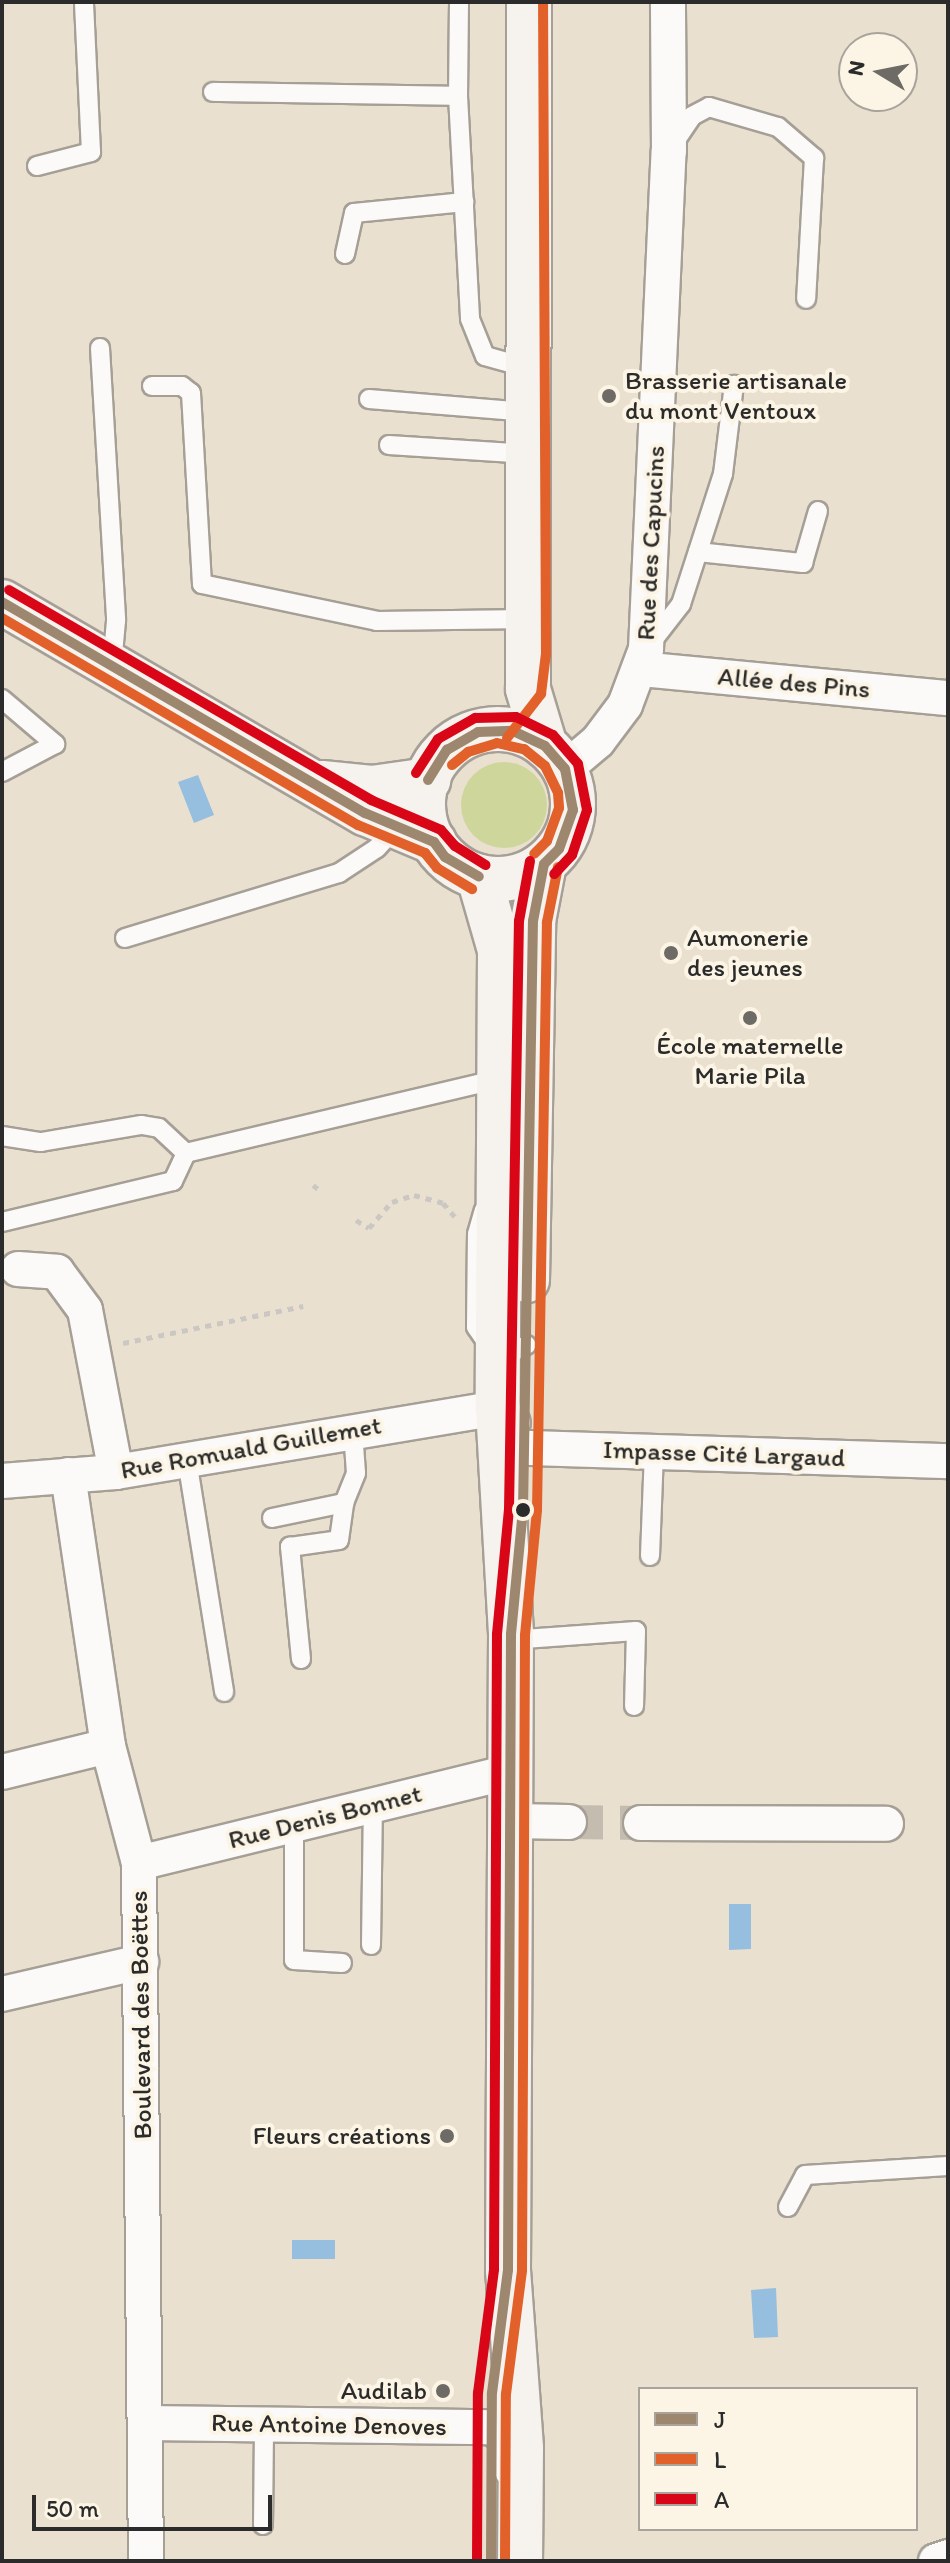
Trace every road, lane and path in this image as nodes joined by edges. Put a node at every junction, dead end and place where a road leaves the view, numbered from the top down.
1 (84, 2) edge
2 (459, 2) edge
3 (529, 2) edge
4 (668, 2) edge
5 (213, 92) dead end
6 (458, 96) junction
7 (669, 151) junction
8 (37, 166) dead end
9 (464, 202) junction
10 (345, 254) dead end
11 (806, 299) dead end
12 (100, 348) dead end
13 (528, 368) junction
14 (734, 385) dead end
15 (152, 386) dead end
16 (369, 399) dead end
17 (529, 433) junction
18 (389, 445) dead end
19 (818, 511) dead end
20 (698, 552) junction
21 (2, 602) edge
22 (531, 619) junction
23 (643, 659) junction
24 (112, 665) junction
25 (528, 689) junction
26 (948, 698) edge
27 (2, 699) edge
28 (496, 729) junction
29 (555, 758) junction
30 (2, 772) edge
31 (428, 780) junction
32 (312, 782) junction
33 (415, 834) junction
34 (544, 864) junction
35 (479, 877) junction
36 (125, 938) dead end
37 (498, 1079) junction
38 (2, 1136) edge
39 (186, 1153) junction
40 (313, 1185) dead end
41 (321, 1191) dead end
42 (356, 1220) dead end
43 (2, 1222) edge
44 (459, 1227) dead end
45 (18, 1269) dead end
46 (303, 1306) dead end
47 (91, 1350) junction
48 (512, 1352) junction
49 (353, 1431) junction
50 (509, 1438) junction
51 (654, 1452) junction
52 (187, 1460) junction
53 (948, 1461) edge
54 (116, 1472) junction
55 (68, 1475) junction
56 (2, 1481) edge
57 (344, 1503) junction
58 (272, 1518) dead end
59 (650, 1556) dead end
60 (510, 1637) junction
61 (301, 1659) dead end
62 (224, 1692) dead end
63 (634, 1706) dead end
64 (108, 1746) junction
65 (2, 1772) edge
66 (510, 1772) junction
67 (373, 1805) junction
68 (511, 1821) junction
69 (569, 1822) tunnel mouth
70 (641, 1823) tunnel mouth
71 (886, 1824) dead end
72 (294, 1825) junction
73 (139, 1863) junction
74 (371, 1945) dead end
75 (141, 1962) junction
76 (342, 1963) dead end
77 (2, 1994) edge
78 (948, 2166) edge
79 (788, 2207) dead end
80 (508, 2270) junction
81 (146, 2423) junction
82 (264, 2424) junction
83 (492, 2427) junction
84 (263, 2525) dead end
85 (510, 2552) edge
86 (948, 2557) edge
87 (146, 2561) edge
88 (936, 2561) edge

1 - 8 lane
2 - 6 lane
3 - 13 main road
4 - 7 street, Rue des Capucins
5 - 6 lane
6 - 9 lane
7 - 11 lane
7 - 23 street, Rue des Capucins
9 - 10 lane
9 - 13 lane
12 - 24 lane
13 - 17 main road
14 - 20 lane
15 - 22 lane
16 - 17 lane
17 - 18 lane
17 - 22 main road
19 - 20 lane
20 - 23 lane
21 - 24 main road
22 - 25 main road
23 - 26 street, Allée des Pins
23 - 29 street, Rue des Capucins
24 - 32 main road
25 - 28 main road
25 - 29 main road
27 - 30 lane
28 - 29 main road
28 - 31 main road
29 - 34 main road
31 - 32 main road
31 - 33 main road
32 - 33 main road
33 - 35 main road
33 - 36 lane
34 - 35 main road
34 - 48 main road
35 - 37 main road
37 - 39 lane
37 - 48 main road
38 - 39 lane
39 - 43 lane
40 - 41 path
42 - 44 path
45 - 47 street
46 - 47 path
47 - 54 street
48 - 50 main road
49 - 50 street, Rue Romuald Guillemet
49 - 52 street, Rue Romuald Guillemet
49 - 57 lane
50 - 51 street, Impasse Cité Largaud
50 - 60 main road
50 - 60 main road
51 - 53 street, Impasse Cité Largaud
51 - 59 lane
52 - 54 street, Rue Romuald Guillemet
52 - 62 lane
54 - 55 street, Rue Romuald Guillemet
55 - 56 street, Rue Romuald Guillemet
55 - 64 street, Boulevard des Boëttes
57 - 58 lane
57 - 61 lane
60 - 63 lane
60 - 66 main road
64 - 65 street
64 - 73 street, Boulevard des Boëttes
66 - 67 street, Rue Denis Bonnet
66 - 68 main road
67 - 72 street, Rue Denis Bonnet
67 - 74 lane
68 - 69 street
68 - 80 main road
70 - 71 street
72 - 73 street, Rue Denis Bonnet
72 - 76 lane
73 - 75 street, Boulevard des Boëttes
75 - 77 street
75 - 81 street, Boulevard des Boëttes
78 - 79 lane
80 - 83 main road
80 - 85 main road
81 - 82 street, Rue Antoine Denoves
81 - 87 street, Boulevard des Boëttes
82 - 83 street, Rue Antoine Denoves
82 - 84 lane
83 - 85 main road
86 - 88 street

